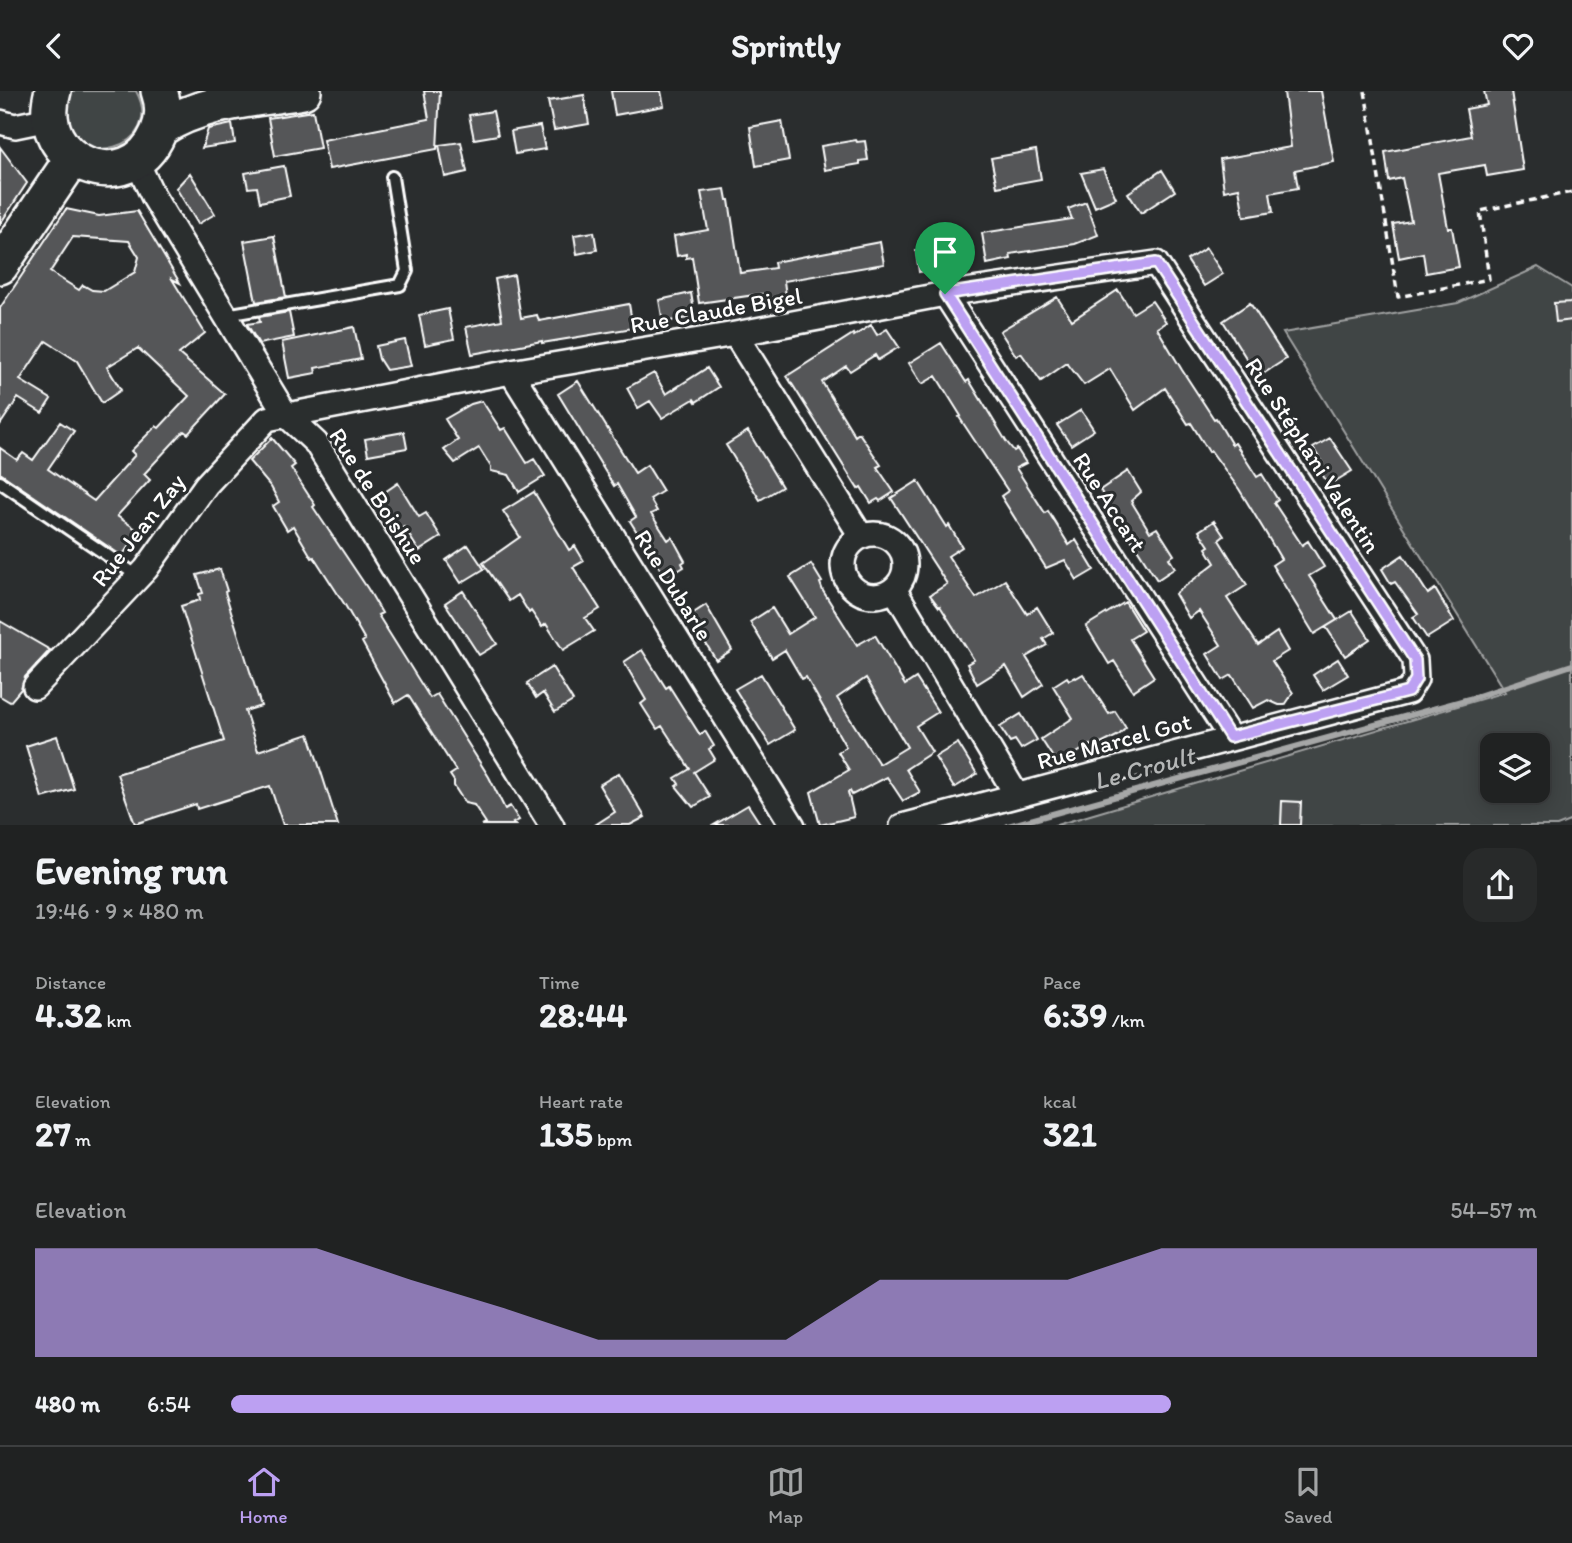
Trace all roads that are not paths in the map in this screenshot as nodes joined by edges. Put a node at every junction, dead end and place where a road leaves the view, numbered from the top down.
1 (159, 91) edge
2 (303, 91) edge
3 (51, 105) edge
4 (5, 128) edge
5 (161, 128) junction
6 (73, 159) junction
7 (136, 160) junction
8 (392, 177) dead end
9 (1156, 263) joint
10 (0, 267) edge
11 (945, 294) junction
12 (224, 315) junction
13 (735, 334) junction
14 (511, 372) junction
15 (286, 415) junction
16 (0, 482) edge
17 (861, 537) junction
18 (139, 577) junction
19 (894, 589) junction
20 (1416, 679) joint
21 (36, 687) dead end
22 (1230, 737) junction
23 (1016, 794) junction
24 (552, 825) edge
25 (793, 825) edge
26 (902, 825) edge

1 - 5 main road
2 - 5 main road
3 - 4 street
3 - 6 main road
5 - 7 main road
6 - 7 main road
6 - 10 main road
7 - 12 street, Rue de Boishue
8 - 12 lane
9 - 11 street, Rue Claude Bigel
9 - 20 street, Rue Stéphani Valentin
11 - 13 street, Rue Claude Bigel
11 - 22 street, Rue Accart
12 - 15 street, Rue de Boishue
13 - 14 street, Rue Claude Bigel
13 - 17 street
14 - 15 street, Rue Claude Bigel
14 - 25 street, Rue Dubarle
15 - 18 street, Rue Jean Zay
15 - 24 street, Rue de Boishue
16 - 18 lane
17 - 19 street
17 - 19 street
18 - 21 street, Rue Jean Zay
19 - 23 street
20 - 22 street, Rue Marcel Got
22 - 23 street, Rue Marcel Got
23 - 26 street, Rue Marcel Got

